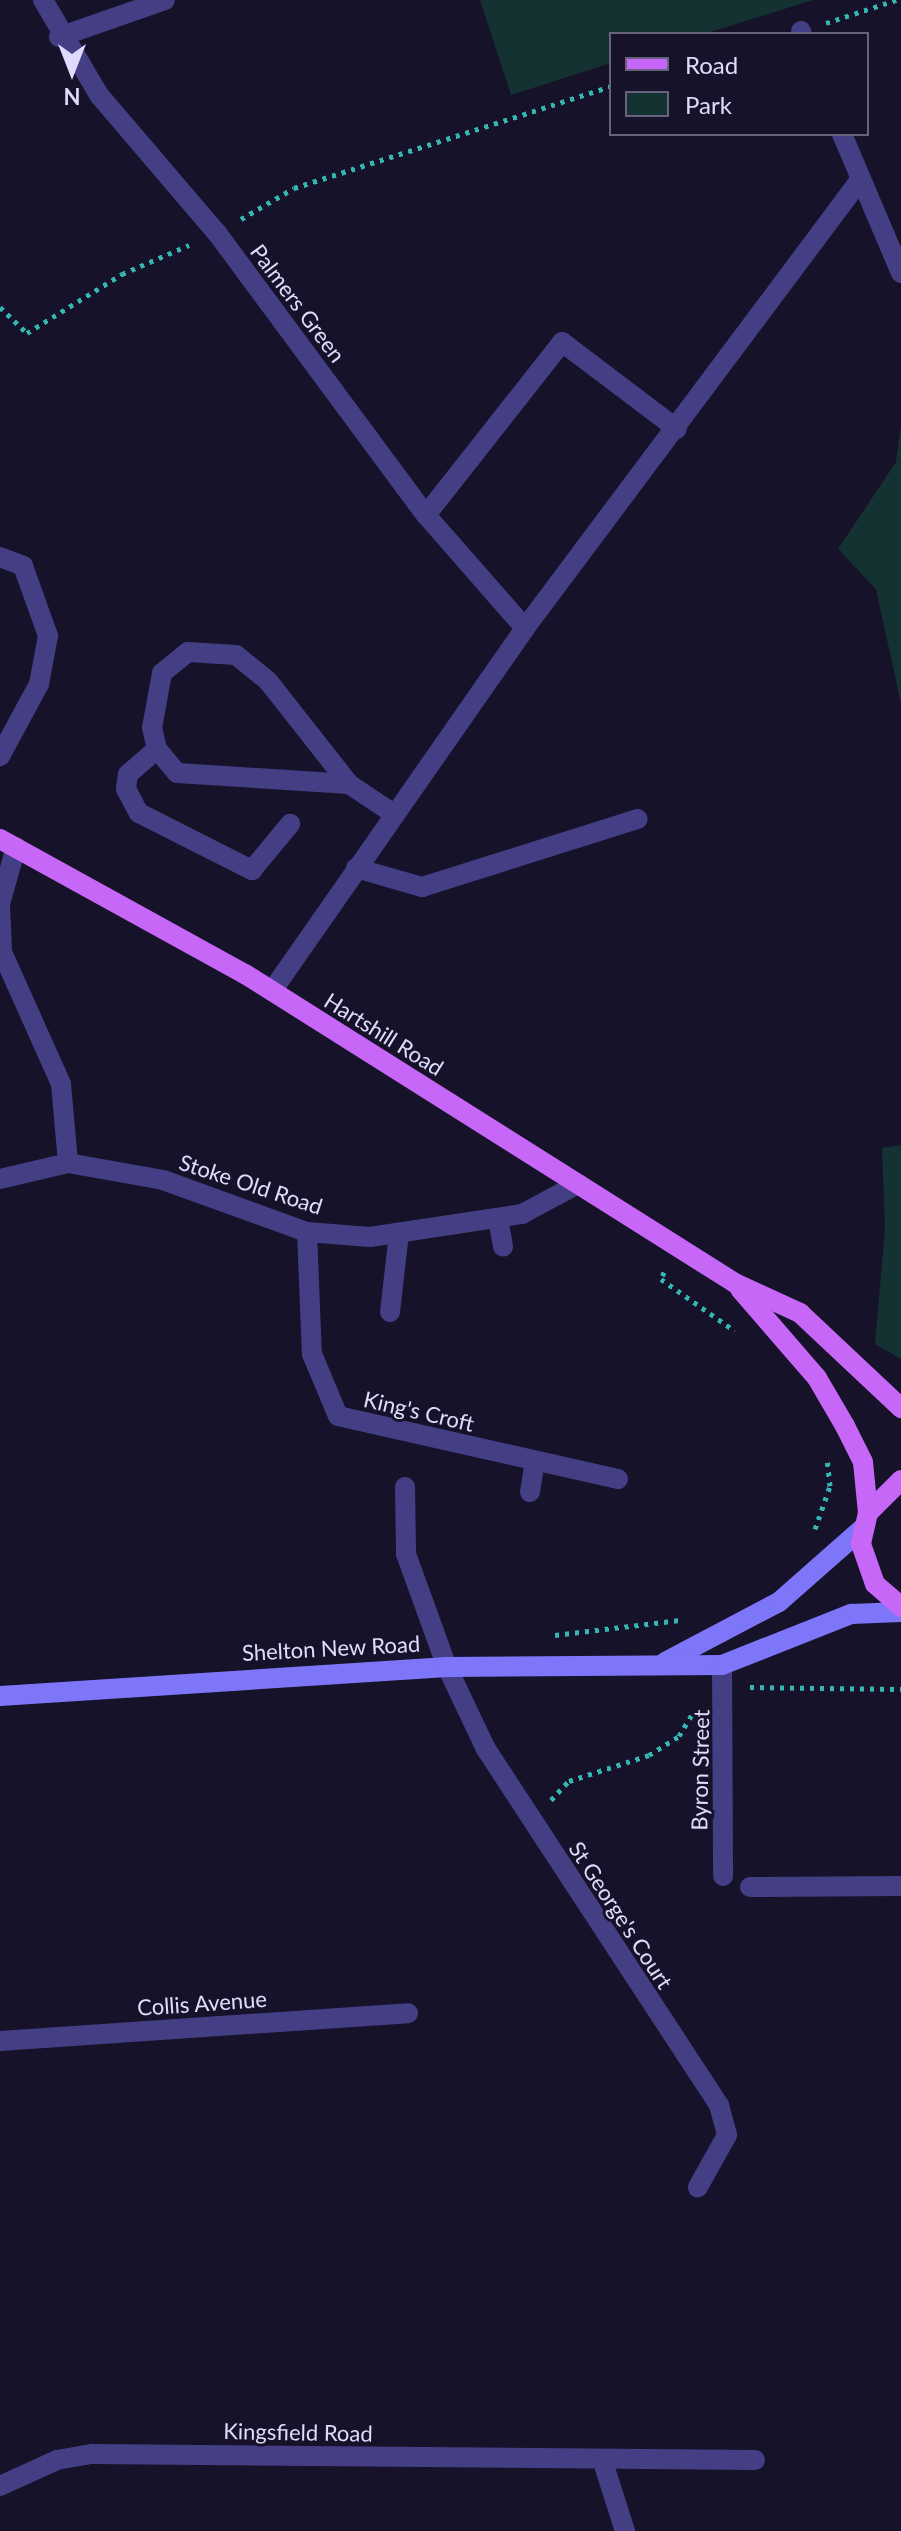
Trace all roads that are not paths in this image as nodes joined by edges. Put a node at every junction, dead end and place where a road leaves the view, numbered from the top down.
1 (43, 0) edge
2 (165, 0) edge
3 (59, 37) junction
4 (843, 136) edge
5 (860, 180) junction
6 (901, 273) edge
7 (677, 429) junction
8 (426, 515) junction
9 (0, 557) edge
10 (525, 628) junction
11 (157, 749) junction
12 (0, 756) edge
13 (349, 784) junction
14 (394, 814) junction
15 (638, 819) dead end
16 (290, 824) dead end
17 (8, 843) edge
18 (356, 868) junction
19 (272, 991) junction
20 (68, 1163) junction
21 (0, 1179) edge
22 (578, 1184) junction
23 (498, 1218) junction
24 (307, 1232) junction
25 (399, 1233) junction
26 (503, 1247) dead end
27 (735, 1283) junction
28 (390, 1312) dead end
29 (901, 1408) edge
30 (535, 1462) junction
31 (618, 1479) dead end
32 (901, 1480) edge
33 (405, 1487) dead end
34 (530, 1492) dead end
35 (866, 1521) junction
36 (901, 1610) edge
37 (665, 1662) junction
38 (722, 1665) junction
39 (447, 1667) junction
40 (0, 1696) edge
41 (723, 1876) dead end
42 (901, 1886) edge
43 (750, 1887) dead end
44 (408, 2013) dead end
45 (0, 2041) edge
46 (698, 2187) dead end
47 (602, 2459) junction
48 (755, 2460) dead end
49 (0, 2486) edge
50 (625, 2531) edge

1 - 3 street, Palmers Green
2 - 3 street
3 - 8 street, Palmers Green
4 - 5 street
5 - 6 street
5 - 7 street
7 - 8 street
7 - 10 street
8 - 10 street, Palmers Green
9 - 12 street
10 - 14 street
11 - 13 street
11 - 13 street
11 - 16 street
13 - 14 street
14 - 18 street
15 - 18 street
17 - 19 main road, Hartshill Road
17 - 20 street
18 - 19 street
19 - 22 main road, Hartshill Road
20 - 21 street, Stoke Old Road
20 - 24 street, Stoke Old Road
22 - 23 street, Stoke Old Road
22 - 27 main road, Hartshill Road
23 - 25 street, Stoke Old Road
23 - 26 street
24 - 25 street, Stoke Old Road
24 - 30 street, King's Croft
25 - 28 street
27 - 29 main road, Hartshill Road
27 - 35 main road, Hartshill Road
30 - 31 street, King's Croft
30 - 34 street
32 - 35 main road
33 - 39 street, St George's Court
35 - 36 main road, Hartshill Road
35 - 37 main road, Shelton New Road
36 - 38 main road, Shelton New Road
37 - 38 main road, Shelton New Road
37 - 39 main road, Shelton New Road
38 - 41 street, Byron Street
39 - 40 main road, Shelton New Road
39 - 46 street, St George's Court
42 - 43 street
44 - 45 street, Collis Avenue
47 - 48 street, Kingsfield Road
47 - 49 street, Kingsfield Road
47 - 50 street

